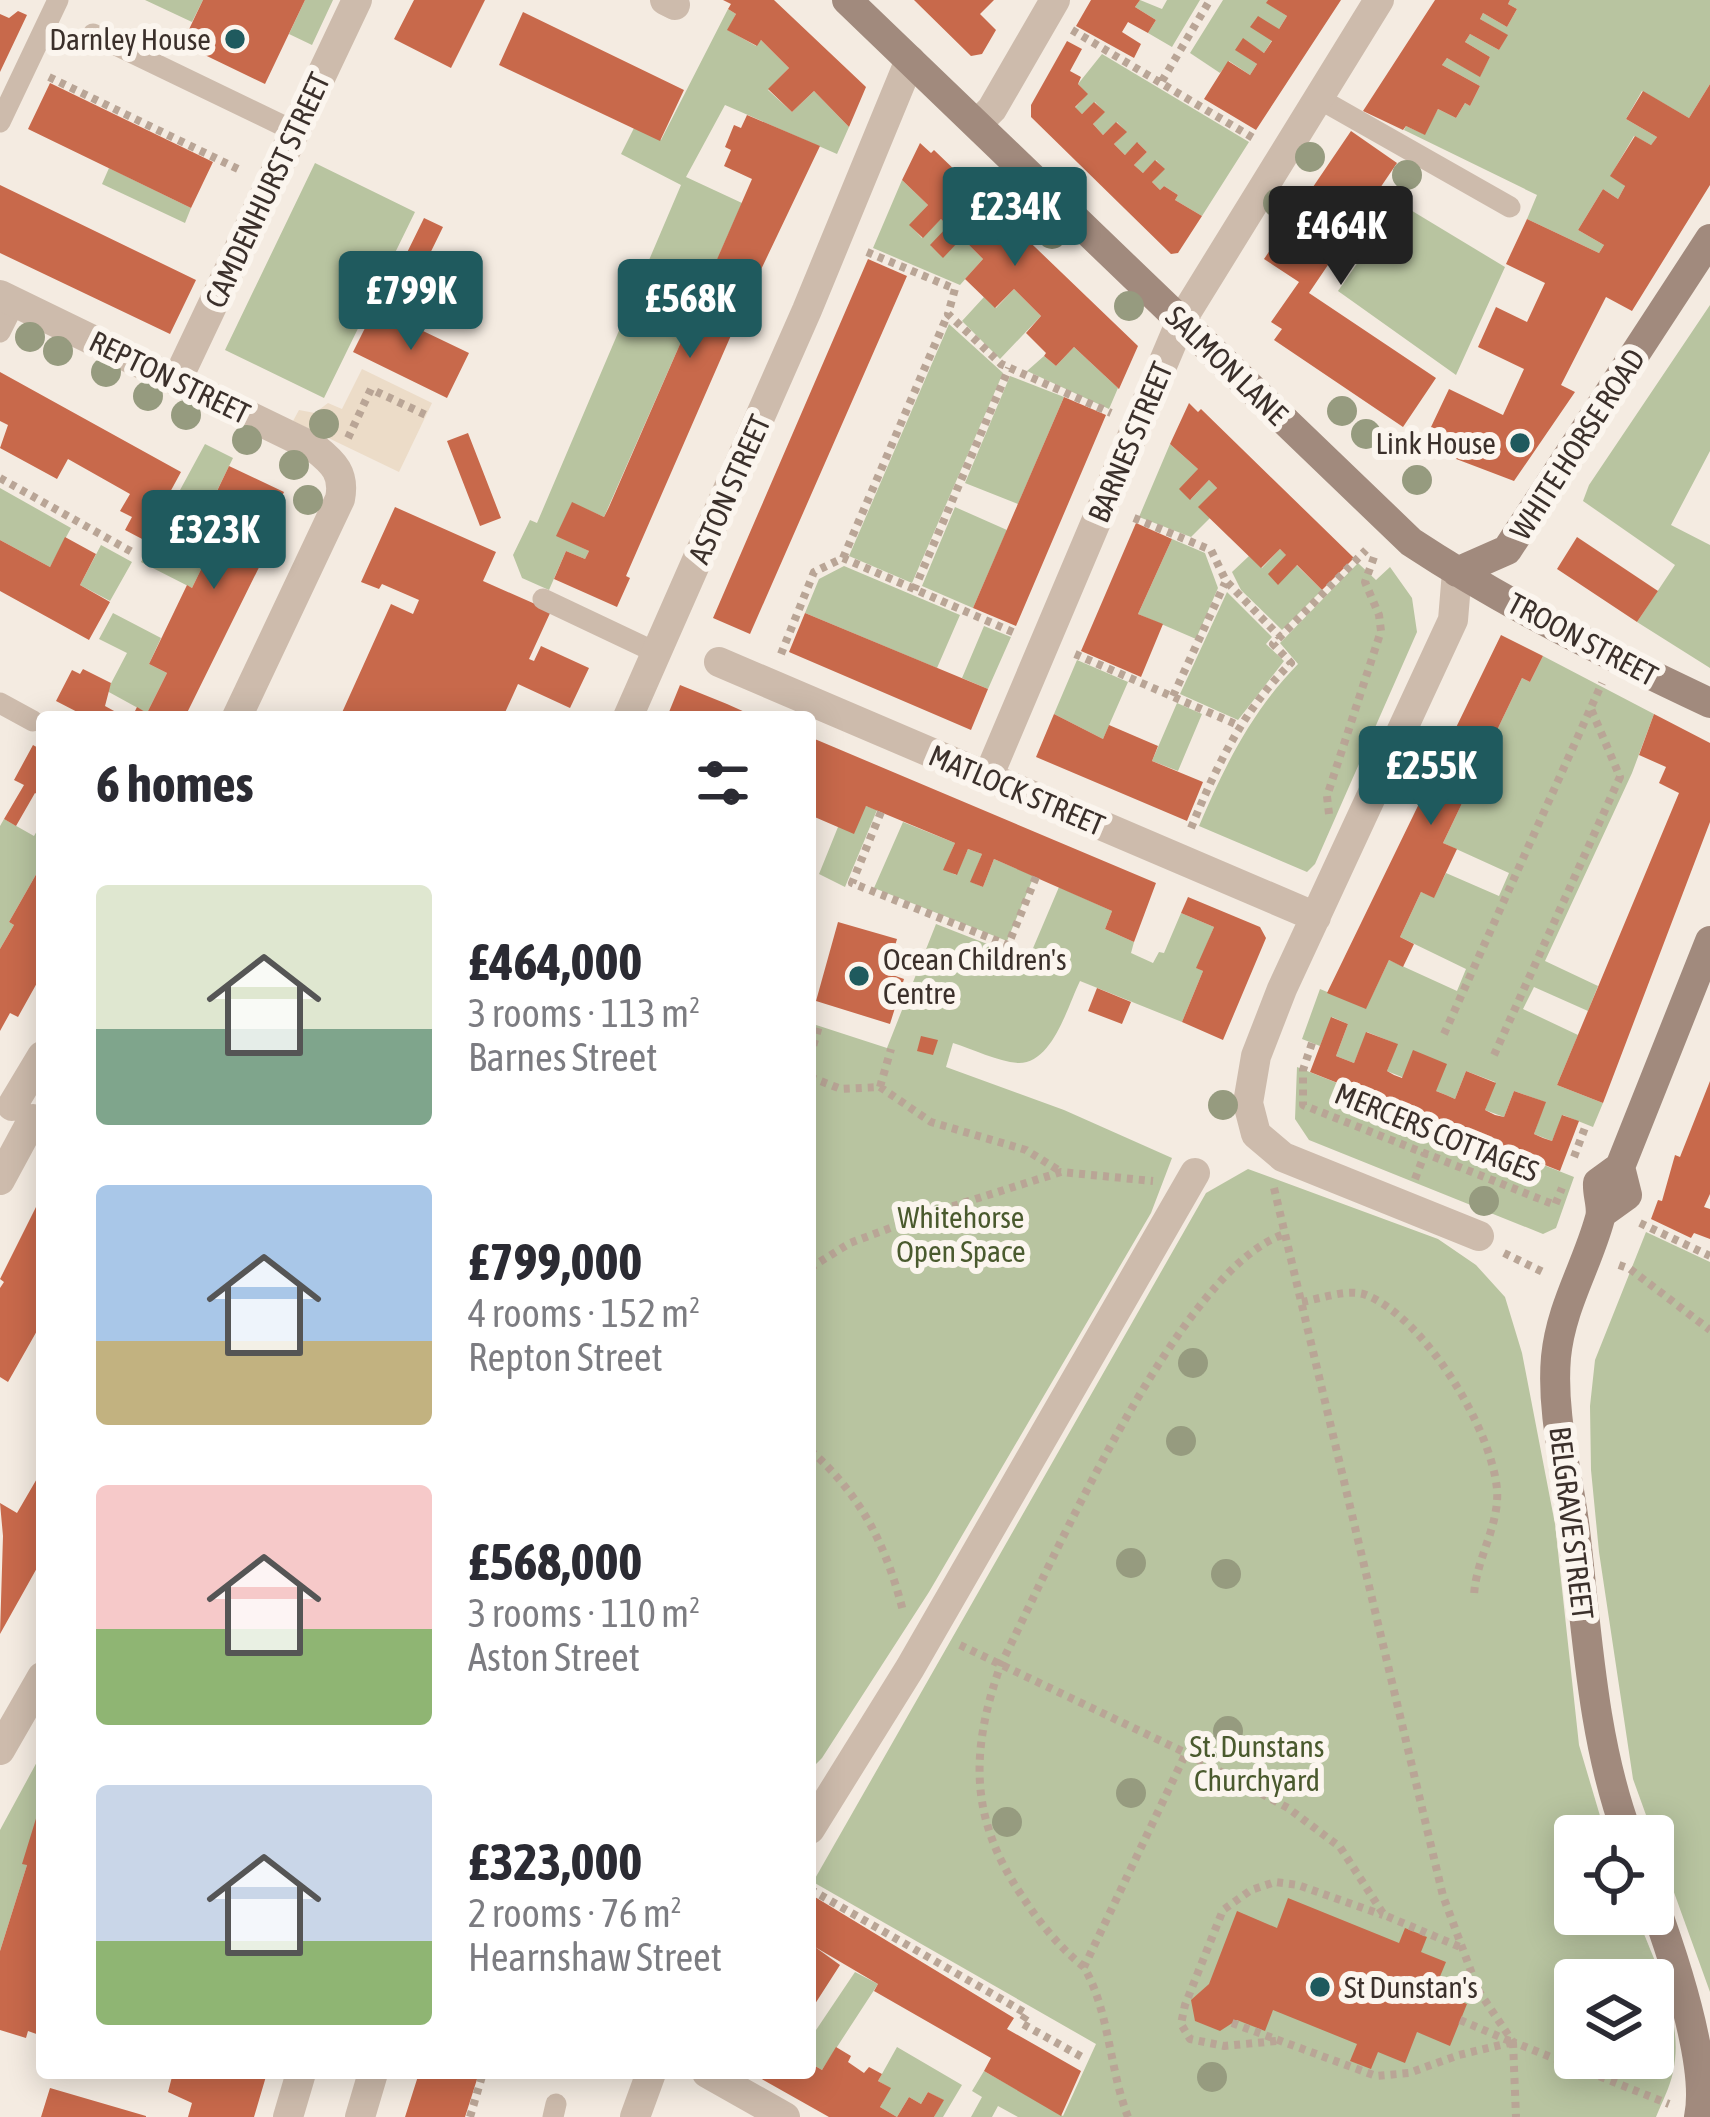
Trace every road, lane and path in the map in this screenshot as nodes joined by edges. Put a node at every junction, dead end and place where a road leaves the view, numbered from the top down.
1 (58, 0) edge
2 (358, 0) edge
3 (848, 0) edge
4 (1055, 0) edge
5 (1210, 0) edge
6 (1379, 0) edge
7 (1070, 28) dead end
8 (94, 34) dead end
9 (910, 60) junction
10 (26, 66) junction
11 (1162, 81) junction
12 (1318, 98) junction
13 (0, 122) edge
14 (978, 123) junction
15 (294, 131) junction
16 (1256, 140) dead end
17 (269, 184) junction
18 (1510, 207) dead end
19 (1710, 239) edge
20 (866, 252) dead end
21 (8, 299) edge
22 (948, 314) junction
23 (1181, 321) junction
24 (0, 332) edge
25 (1009, 368) junction
26 (177, 380) junction
27 (1112, 414) dead end
28 (426, 415) dead end
29 (341, 452) junction
30 (0, 478) edge
31 (1134, 518) dead end
32 (132, 552) dead end
33 (842, 559) junction
34 (1457, 572) junction
35 (1226, 581) junction
36 (914, 590) junction
37 (543, 599) dead end
38 (1016, 634) dead end
39 (1280, 637) junction
40 (657, 653) junction
41 (781, 654) dead end
42 (1075, 654) dead end
43 (719, 662) dead end
44 (1602, 682) dead end
45 (1173, 696) junction
46 (0, 703) edge
47 (1710, 703) edge
48 (1591, 708) junction
49 (240, 711) edge
50 (631, 711) edge
51 (33, 721) dead end
52 (1240, 726) junction
53 (988, 777) junction
54 (881, 812) dead end
55 (1339, 822) dead end
56 (1191, 828) dead end
57 (1036, 878) dead end
58 (1316, 917) junction
59 (1710, 940) edge
60 (819, 1026) dead end
61 (1444, 1034) dead end
62 (816, 1036) edge
63 (1312, 1043) dead end
64 (891, 1049) dead end
65 (1495, 1055) dead end
66 (36, 1073) edge
67 (816, 1079) edge
68 (880, 1087) junction
69 (22, 1112) edge
70 (1586, 1125) dead end
71 (1425, 1153) junction
72 (1061, 1172) junction
73 (1276, 1179) dead end
74 (1415, 1179) dead end
75 (0, 1180) edge
76 (1189, 1182) joint
77 (1638, 1222) dead end
78 (1285, 1234) junction
79 (1479, 1235) joint
80 (1710, 1256) edge
81 (816, 1264) edge
82 (1621, 1265) dead end
83 (1553, 1277) dead end
84 (1301, 1302) junction
85 (1710, 1330) edge
86 (816, 1455) edge
87 (1474, 1597) dead end
88 (932, 1631) junction
89 (1001, 1664) junction
90 (910, 1668) junction
91 (31, 1717) edge
92 (0, 1750) edge
93 (1186, 1753) junction
94 (1621, 1815) edge
95 (816, 1820) edge
96 (816, 1892) edge
97 (1384, 1916) junction
98 (1664, 1935) edge
99 (1460, 1947) junction
100 (1084, 1967) junction
101 (1460, 2020) dead end
102 (1232, 2024) dead end
103 (1276, 2042) junction
104 (1514, 2042) junction
105 (1082, 2057) dead end
106 (299, 2079) edge
107 (371, 2079) edge
108 (480, 2079) edge
109 (641, 2079) edge
110 (718, 2079) edge
111 (1703, 2108) edge
112 (288, 2117) edge
113 (360, 2117) edge
114 (470, 2117) edge
115 (634, 2117) edge
116 (785, 2117) edge
117 (1128, 2117) edge
118 (1516, 2117) edge

1 - 10 lane
2 - 15 street, CAMDENHURST STREET
3 - 9 main road, SALMON LANE
4 - 14 street
5 - 11 path
6 - 12 street, BARNES STREET
7 - 11 path
8 - 15 lane
9 - 14 main road, SALMON LANE
9 - 40 street, ASTON STREET
10 - 13 lane
10 - 17 path
11 - 16 path
12 - 18 lane
12 - 23 street, BARNES STREET
14 - 23 main road, SALMON LANE
15 - 17 street, CAMDENHURST STREET
17 - 26 street, CAMDENHURST STREET
19 - 34 main road, WHITE HORSE ROAD
20 - 22 path
21 - 24 lane
21 - 26 street, REPTON STREET
22 - 25 path
22 - 33 path
23 - 34 main road, SALMON LANE
23 - 53 street, BARNES STREET
25 - 27 path
25 - 36 path
26 - 29 street, REPTON STREET
28 - 29 path
29 - 49 street
30 - 32 path
31 - 35 path
33 - 36 path
33 - 41 path
34 - 47 main road, TROON STREET
34 - 58 street
35 - 39 path
35 - 45 path
36 - 38 path
37 - 40 lane
39 - 52 path
39 - 55 path
40 - 50 street, ASTON STREET
42 - 45 path
43 - 53 street, MATLOCK STREET
44 - 48 path
45 - 52 path
46 - 51 lane
48 - 61 path
48 - 65 path
52 - 56 path
53 - 58 street, MATLOCK STREET
54 - 57 path
58 - 79 street
59 - 94 main road, BELGRAVE STREET
60 - 62 path
63 - 71 path, MERCERS COTTAGES
64 - 68 path
66 - 69 street
67 - 68 path
68 - 72 path
69 - 75 street
70 - 71 path, MERCERS COTTAGES
71 - 74 path
72 - 76 path
72 - 81 path
73 - 78 path
76 - 88 street
77 - 80 path
78 - 84 path
78 - 89 path
79 - 83 path
82 - 85 path
84 - 87 path
84 - 99 path
86 - 90 path
88 - 89 path
88 - 90 street
89 - 93 path
89 - 100 path
90 - 95 street
91 - 92 street
93 - 97 path
93 - 100 path
96 - 105 path
97 - 99 path
97 - 103 path
98 - 111 main road
99 - 104 path
100 - 117 path
101 - 104 path
102 - 103 path
103 - 104 path
104 - 111 path
104 - 118 path
106 - 112 street
107 - 113 street
108 - 114 path
109 - 115 street
110 - 116 street

